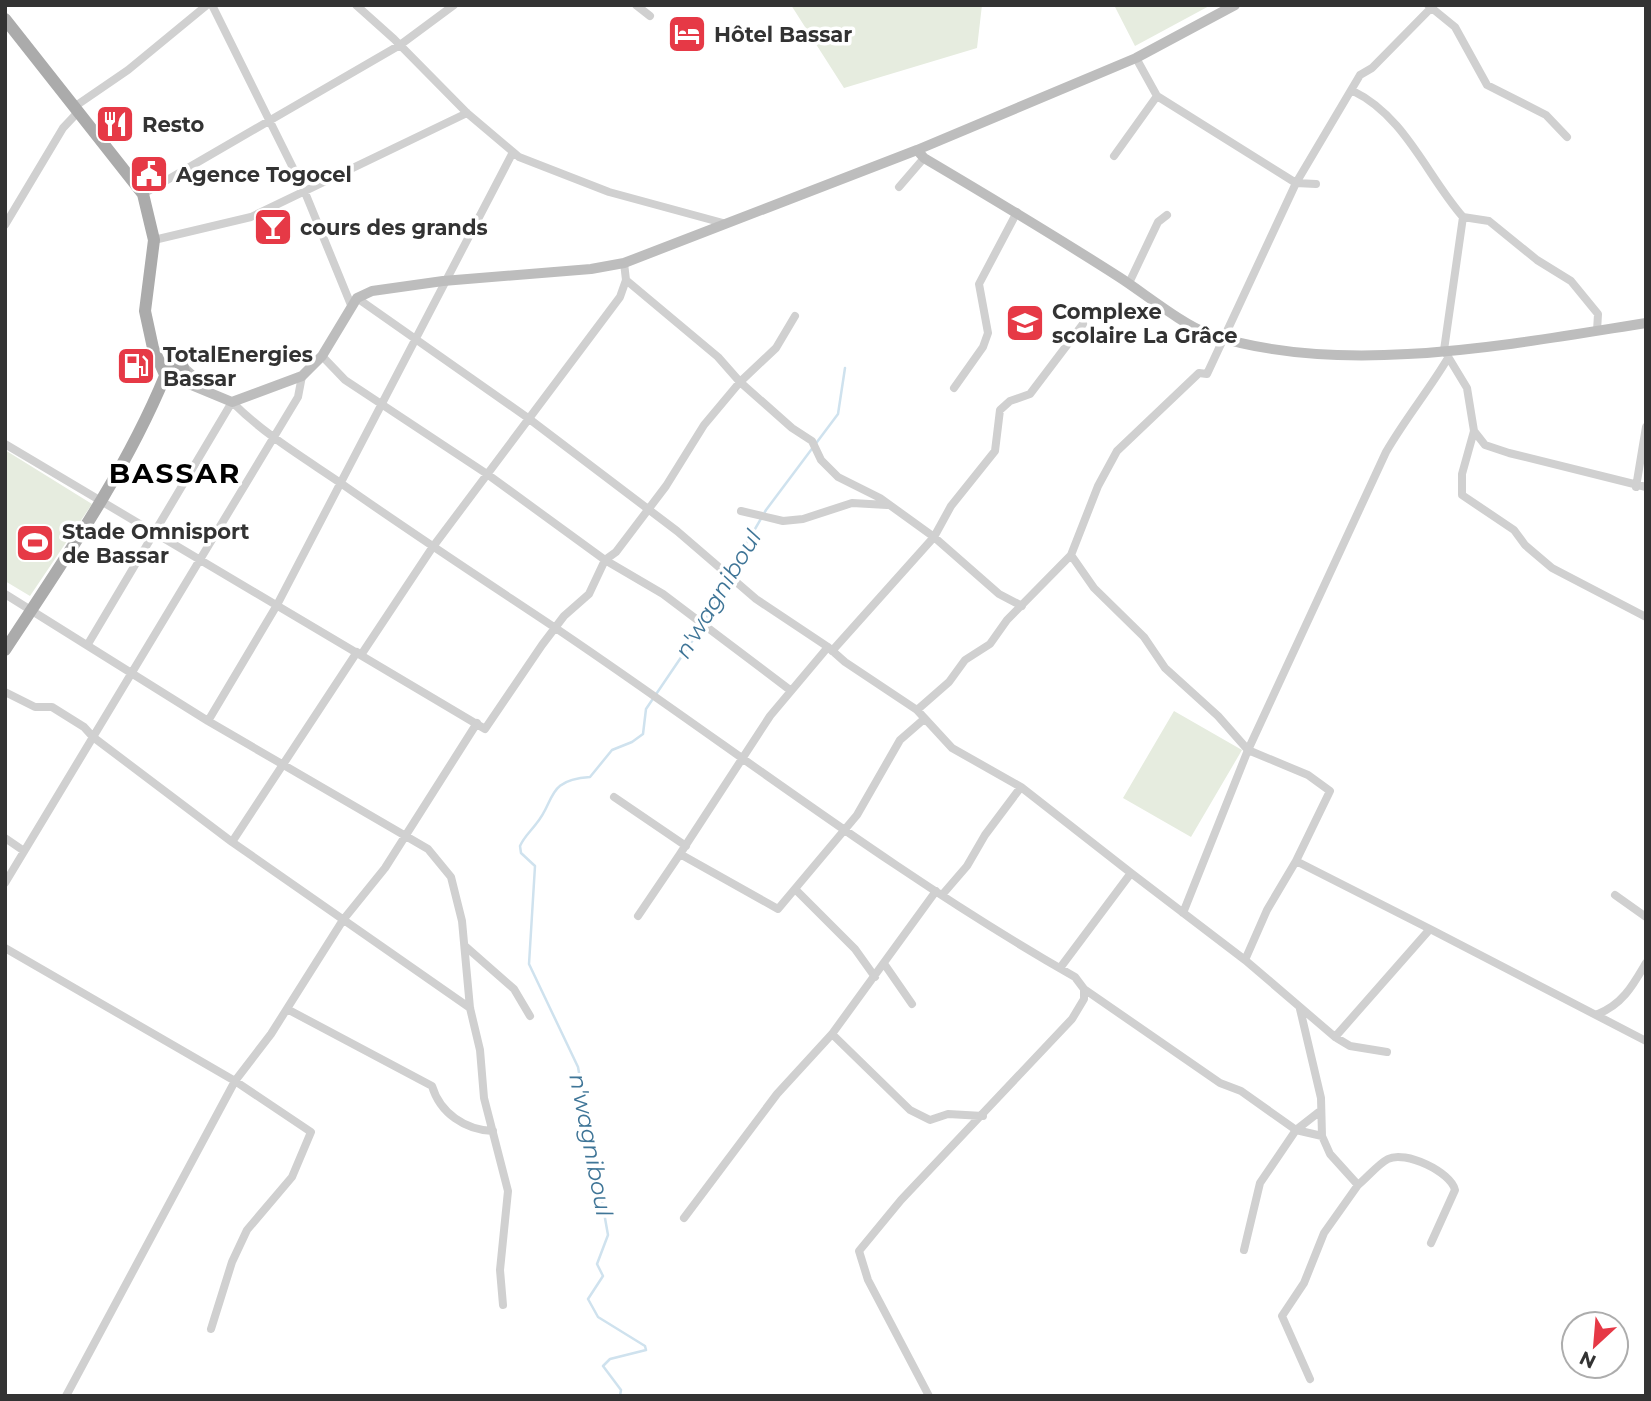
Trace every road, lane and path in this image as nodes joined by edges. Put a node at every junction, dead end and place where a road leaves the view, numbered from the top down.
1 (207, 5) edge
2 (212, 5) edge
3 (356, 5) edge
4 (454, 5) edge
5 (636, 5) edge
6 (1235, 5) edge
7 (1431, 6) edge
8 (650, 16) dead end
9 (7, 26) edge
10 (400, 45) junction
11 (1136, 58) junction
12 (1353, 91) junction
13 (1157, 96) junction
14 (76, 109) junction
15 (467, 113) junction
16 (272, 121) junction
17 (1567, 137) dead end
18 (513, 152) junction
19 (921, 154) junction
20 (1114, 156) dead end
21 (1296, 183) junction
22 (1316, 184) dead end
23 (899, 187) dead end
24 (304, 190) junction
25 (143, 194) junction
26 (1017, 212) junction
27 (1167, 215) dead end
28 (1463, 217) junction
29 (723, 223) junction
30 (5, 225) edge
31 (154, 240) junction
32 (624, 263) junction
33 (443, 281) junction
34 (626, 281) junction
35 (1129, 283) junction
36 (354, 301) junction
37 (794, 316) dead end
38 (1646, 323) edge
39 (1083, 324) dead end
40 (1597, 331) junction
41 (414, 337) junction
42 (1226, 338) junction
43 (1446, 354) junction
44 (322, 356) junction
45 (174, 373) junction
46 (302, 376) junction
47 (740, 382) junction
48 (954, 388) dead end
49 (232, 402) junction
50 (383, 405) junction
51 (528, 418) junction
52 (1646, 427) edge
53 (1474, 431) junction
54 (274, 438) junction
55 (5, 444) edge
56 (487, 474) junction
57 (340, 483) junction
58 (1641, 487) edge
59 (101, 499) junction
60 (890, 505) junction
61 (648, 509) junction
62 (741, 511) dead end
63 (155, 533) junction
64 (934, 537) junction
65 (432, 548) junction
66 (1071, 555) junction
67 (198, 559) junction
68 (605, 560) junction
69 (5, 594) edge
70 (276, 605) junction
71 (1022, 606) junction
72 (31, 611) junction
73 (1646, 617) edge
74 (556, 628) junction
75 (88, 644) junction
76 (830, 649) junction
77 (5, 650) edge
78 (359, 654) junction
79 (131, 671) junction
80 (790, 690) junction
81 (5, 692) edge
82 (918, 710) junction
83 (923, 720) junction
84 (208, 721) junction
85 (477, 723) junction
86 (93, 737) junction
87 (1248, 750) junction
88 (743, 757) junction
89 (282, 764) junction
90 (1021, 787) junction
91 (614, 797) dead end
92 (843, 828) junction
93 (5, 838) edge
94 (404, 838) junction
95 (232, 842) junction
96 (683, 850) junction
97 (24, 851) junction
98 (1296, 861) junction
99 (1131, 873) junction
100 (5, 883) edge
101 (796, 890) junction
102 (939, 893) junction
103 (1615, 895) dead end
104 (1183, 913) junction
105 (638, 916) dead end
106 (1646, 917) edge
107 (343, 920) junction
108 (1430, 929) junction
109 (465, 946) junction
110 (5, 948) edge
111 (1245, 960) junction
112 (1646, 963) edge
113 (885, 965) junction
114 (1060, 968) junction
115 (875, 977) junction
116 (1084, 989) junction
117 (912, 1004) dead end
118 (287, 1009) junction
119 (470, 1009) junction
120 (1300, 1009) junction
121 (1598, 1014) junction
122 (530, 1016) dead end
123 (832, 1034) junction
124 (1335, 1037) junction
125 (1646, 1041) edge
126 (1387, 1052) dead end
127 (236, 1081) junction
128 (1319, 1112) junction
129 (983, 1116) junction
130 (493, 1130) junction
131 (1296, 1130) junction
132 (1322, 1136) junction
133 (1358, 1185) junction
134 (684, 1218) dead end
135 (1431, 1243) dead end
136 (1244, 1250) dead end
137 (503, 1305) dead end
138 (211, 1329) dead end
139 (1310, 1379) dead end
140 (66, 1396) edge
141 (929, 1396) edge

1 - 14 street
2 - 16 street
3 - 10 street
4 - 10 street
5 - 8 street
6 - 11 main road
7 - 12 street
7 - 17 street
9 - 14 main road
10 - 15 street
10 - 16 street
11 - 13 street
11 - 19 main road
12 - 21 street
12 - 28 street
13 - 20 street
13 - 21 street
14 - 25 main road
14 - 30 street
15 - 18 street
15 - 24 street
16 - 24 street
16 - 25 street
18 - 29 street
18 - 33 street
19 - 23 street
19 - 26 main road
19 - 29 main road
21 - 22 street
21 - 42 street
24 - 31 street
24 - 36 street
25 - 31 main road
26 - 35 main road
26 - 48 street
27 - 35 street
28 - 40 street
28 - 43 street
29 - 32 main road
31 - 45 main road
32 - 33 main road
32 - 34 street
33 - 36 main road
33 - 41 street
34 - 47 street
34 - 51 street
35 - 42 main road
36 - 41 street
36 - 44 main road
37 - 47 street
38 - 40 main road
39 - 64 street
40 - 43 main road
41 - 50 street
41 - 51 street
42 - 43 main road
42 - 66 street
43 - 53 street
43 - 87 street
44 - 46 main road
44 - 50 street
45 - 49 main road
45 - 59 main road
46 - 49 main road
46 - 54 street
47 - 60 street
47 - 61 street
49 - 54 street
49 - 63 street
50 - 56 street
50 - 57 street
51 - 56 street
51 - 61 street
52 - 58 street
53 - 58 street
53 - 73 street
54 - 57 street
54 - 67 street
55 - 59 street
56 - 65 street
56 - 68 street
57 - 65 street
57 - 70 street
59 - 63 street
59 - 72 main road
60 - 62 street
60 - 64 street
61 - 68 street
61 - 76 street
63 - 67 street
63 - 75 street
64 - 71 street
64 - 76 street
65 - 74 street
65 - 78 street
66 - 71 street
66 - 87 street
67 - 70 street
67 - 79 street
68 - 74 street
68 - 80 street
69 - 72 street
70 - 78 street
70 - 84 street
71 - 82 street
72 - 75 street
72 - 77 main road
74 - 85 street
74 - 88 street
75 - 79 street
76 - 80 street
76 - 82 street
78 - 85 street
78 - 89 street
79 - 84 street
79 - 86 street
80 - 88 street
81 - 86 street
82 - 83 street
83 - 90 street
83 - 92 street
84 - 89 street
85 - 94 street
86 - 95 street
86 - 97 street
87 - 98 street
87 - 104 street
88 - 92 street
88 - 96 street
89 - 94 street
89 - 95 street
90 - 99 street
90 - 102 street
91 - 96 street
92 - 101 street
92 - 102 street
93 - 97 street
94 - 107 street
94 - 109 street
95 - 107 street
96 - 101 street
96 - 105 street
97 - 100 street
98 - 108 street
98 - 111 street
99 - 104 street
99 - 114 street
101 - 115 street
102 - 113 street
102 - 114 street
103 - 106 street
104 - 111 street
107 - 118 street
107 - 119 street
108 - 121 street
108 - 124 street
109 - 119 street
109 - 122 street
110 - 127 street
111 - 120 street
112 - 121 street
113 - 115 street
113 - 117 street
114 - 116 street
115 - 123 street
116 - 129 street
116 - 131 street
118 - 127 street
118 - 130 street
119 - 130 street
120 - 124 street
120 - 128 street
121 - 125 street
123 - 129 street
123 - 134 street
124 - 126 street
127 - 138 street
127 - 140 street
128 - 131 street
128 - 132 street
129 - 141 street
130 - 137 street
131 - 132 street
131 - 136 street
132 - 133 street
133 - 135 street
133 - 139 street

